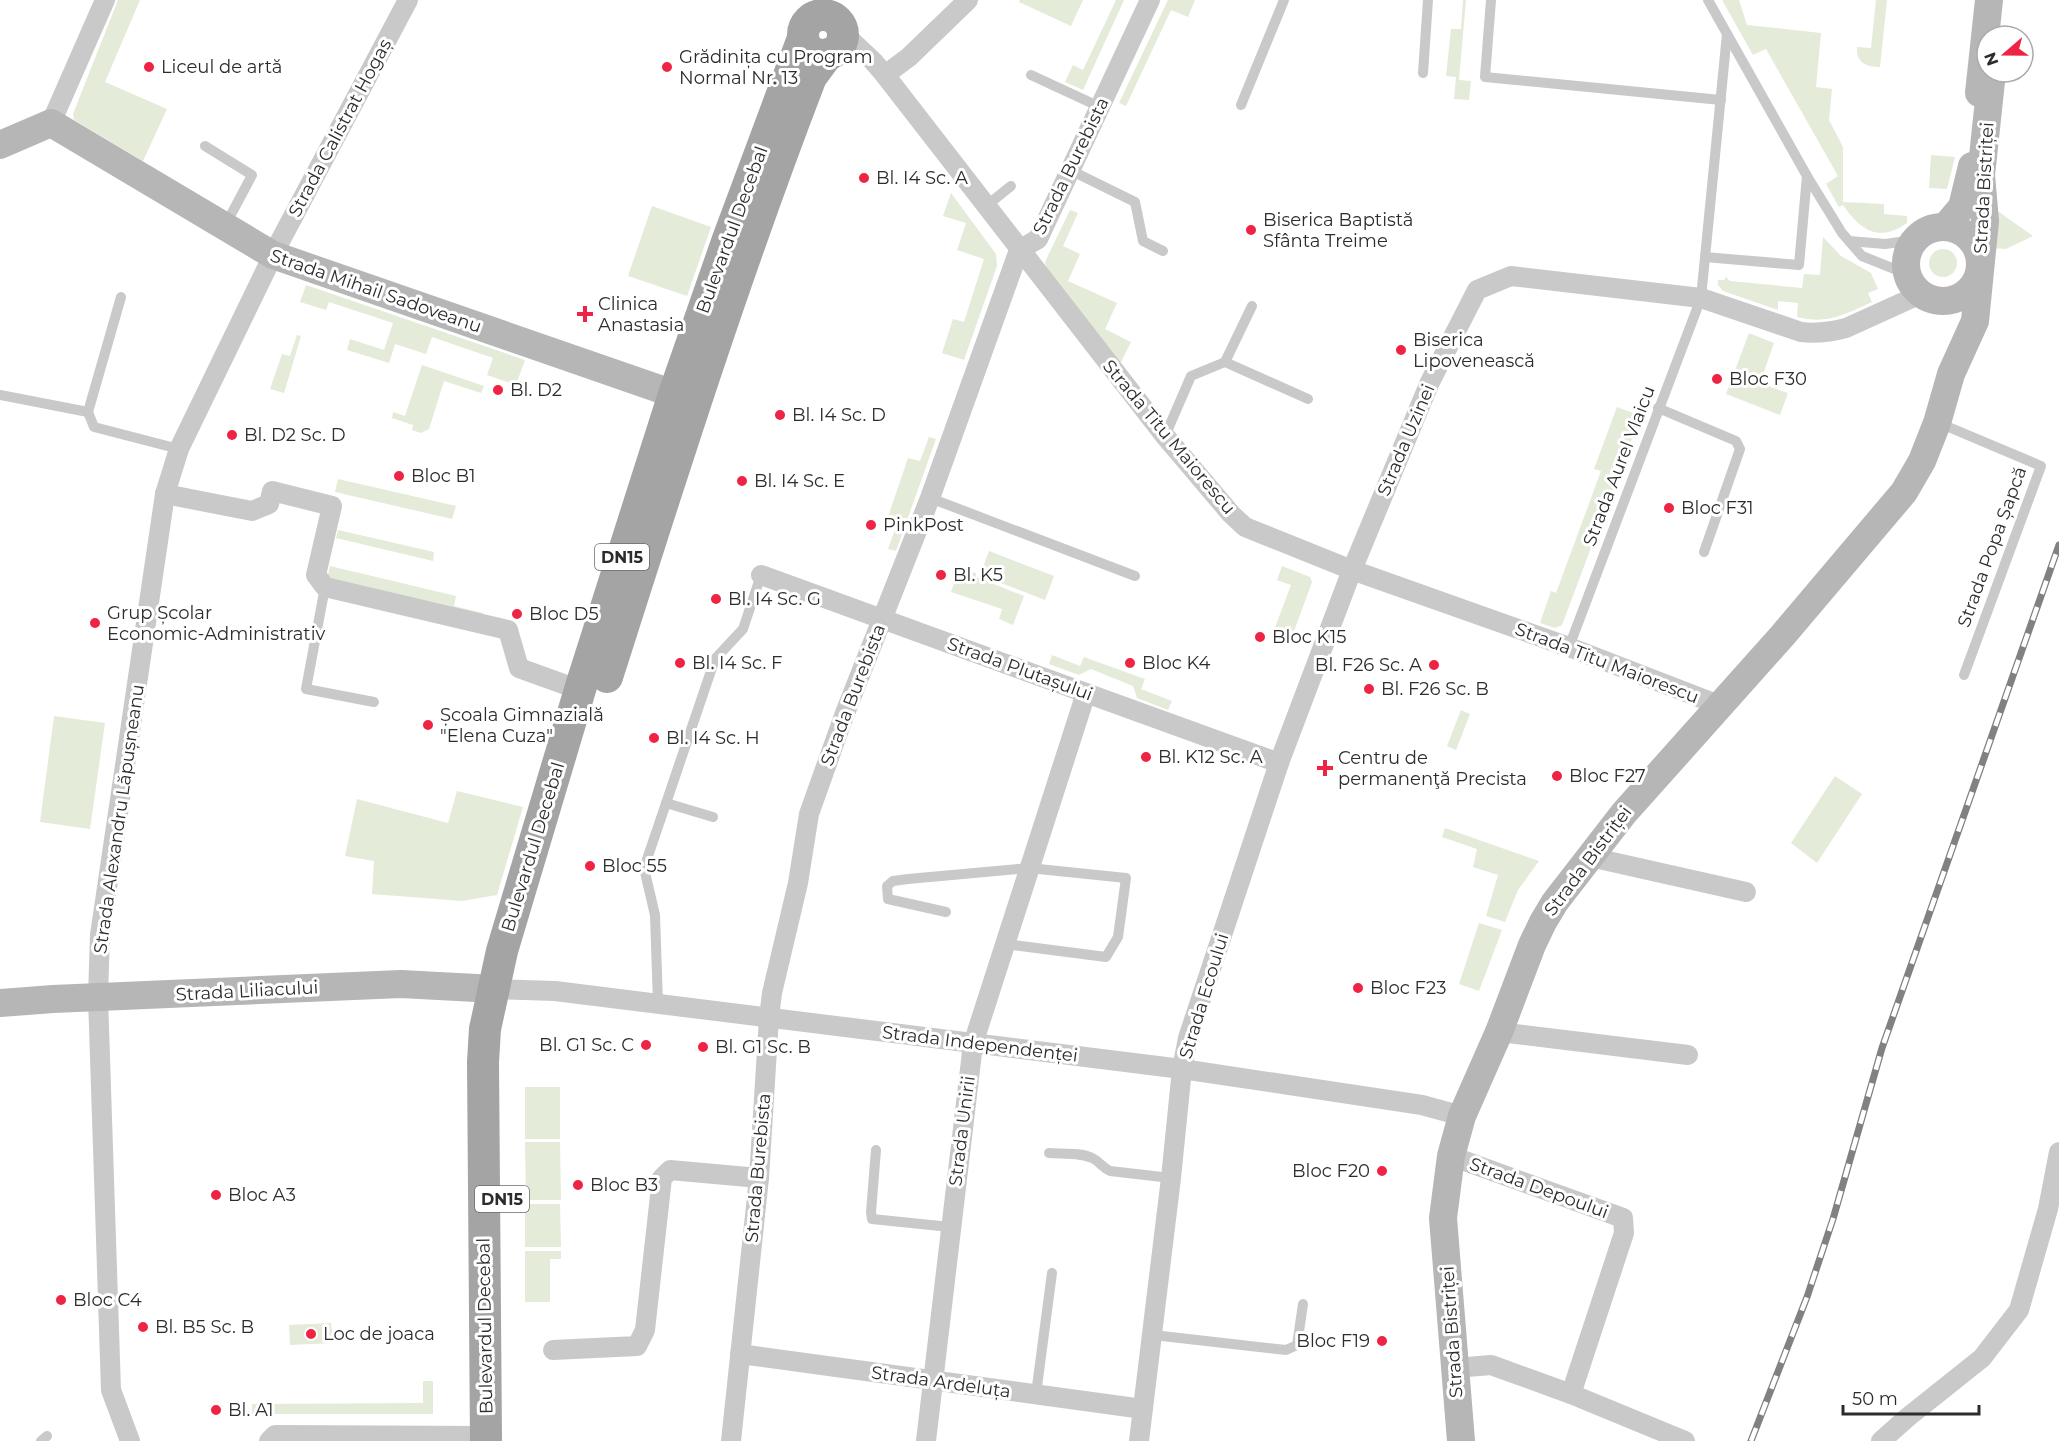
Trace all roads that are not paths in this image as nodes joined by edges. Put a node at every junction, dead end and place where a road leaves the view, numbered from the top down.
1 (105, 0) edge
2 (408, 0) edge
3 (968, 0) edge
4 (1150, 0) edge
5 (1284, 0) edge
6 (1428, 0) edge
7 (1491, 0) edge
8 (1708, 0) edge
9 (1989, 0) edge
10 (2000, 0) edge
11 (1997, 24) edge
12 (828, 28) edge
13 (1727, 34) junction
14 (879, 68) junction
15 (1424, 73) dead end
16 (1030, 75) dead end
17 (1991, 84) edge
18 (1720, 100) junction
19 (1241, 105) dead end
20 (1100, 107) junction
21 (51, 123) junction
22 (0, 145) edge
23 (205, 146) dead end
24 (1071, 170) junction
25 (1807, 176) junction
26 (1011, 186) dead end
27 (986, 206) junction
28 (224, 227) junction
29 (1945, 227) junction
30 (1914, 240) junction
31 (1849, 241) junction
32 (1019, 250) junction
33 (1163, 251) dead end
34 (273, 255) junction
35 (1705, 257) junction
36 (1980, 268) junction
37 (1924, 289) junction
38 (121, 297) dead end
39 (1701, 298) junction
40 (1252, 306) dead end
41 (1225, 362) junction
42 (1952, 374) junction
43 (674, 394) junction
44 (0, 395) edge
45 (1308, 399) dead end
46 (1658, 408) junction
47 (88, 412) junction
48 (1937, 423) junction
49 (1165, 436) junction
50 (179, 449) junction
51 (165, 494) junction
52 (930, 498) junction
53 (1704, 552) dead end
54 (1352, 570) junction
55 (760, 575) joint
56 (1135, 576) dead end
57 (325, 587) junction
58 (882, 620) junction
59 (1569, 647) junction
60 (1964, 675) dead end
61 (580, 690) junction
62 (1086, 693) junction
63 (374, 702) dead end
64 (1719, 705) junction
65 (1279, 763) junction
66 (666, 803) junction
67 (714, 817) dead end
68 (1590, 857) junction
69 (1029, 868) junction
70 (1746, 892) dead end
71 (946, 912) dead end
72 (1005, 944) junction
73 (503, 990) junction
74 (98, 997) junction
75 (0, 1003) edge
76 (658, 1003) junction
77 (769, 1018) junction
78 (1498, 1032) junction
79 (973, 1044) junction
80 (1688, 1055) dead end
81 (1182, 1069) junction
82 (1462, 1116) junction
83 (876, 1150) dead end
84 (2059, 1152) edge
85 (1048, 1153) dead end
86 (1452, 1156) junction
87 (759, 1178) junction
88 (1171, 1178) junction
89 (951, 1227) junction
90 (1052, 1273) dead end
91 (1303, 1304) dead end
92 (1153, 1335) junction
93 (553, 1350) dead end
94 (740, 1354) junction
95 (1455, 1368) junction
96 (931, 1380) junction
97 (1036, 1394) junction
98 (1571, 1394) junction
99 (1143, 1409) junction
100 (369, 1438) edge
101 (491, 1440) edge
102 (130, 1441) edge
103 (269, 1441) edge
104 (730, 1441) edge
105 (926, 1441) edge
106 (1139, 1441) edge
107 (1461, 1441) edge
108 (1685, 1441) edge
109 (1881, 1441) edge

1 - 21 street
2 - 34 street, Strada Calistrat Hogaș
3 - 14 street
4 - 20 street, Strada Burebista
5 - 19 lane
6 - 15 lane
7 - 18 lane
8 - 13 lane
9 - 29 main road
10 - 11 main road
12 - 14 street, Strada Titu Maiorescu
12 - 43 main road, Bulevardul Decebal / DN15
12 - 73 main road, Bulevardul Decebal / DN15
13 - 18 lane, Strada Aurel Vlaicu
13 - 25 lane
14 - 27 street, Strada Titu Maiorescu
16 - 20 lane
17 - 36 main road, Strada Bistriței
18 - 35 lane, Strada Aurel Vlaicu
20 - 24 street, Strada Burebista
21 - 22 main road
21 - 28 main road, Strada Mihail Sadoveanu
23 - 28 lane
24 - 32 street, Strada Burebista
24 - 33 lane
25 - 31 lane
25 - 35 lane
26 - 27 lane
27 - 32 street, Strada Titu Maiorescu
28 - 34 main road, Strada Mihail Sadoveanu
29 - 30 main road, Strada Bistriței
29 - 36 main road, Strada Bistriței
30 - 31 lane
30 - 37 main road, Strada Bistriței
31 - 37 lane
32 - 49 street, Strada Titu Maiorescu
32 - 52 street, Strada Burebista
34 - 43 main road, Strada Mihail Sadoveanu
34 - 50 street, Strada Alexandru Lăpușneanu
35 - 39 lane, Strada Aurel Vlaicu
36 - 37 main road, Strada Bistriței
36 - 42 main road, Strada Bistriței
37 - 39 street, Strada Uzinei
37 - 42 main road, Strada Bistriței
38 - 47 lane
39 - 46 lane, Strada Aurel Vlaicu
39 - 54 street, Strada Uzinei
40 - 41 lane
41 - 45 lane
41 - 49 lane
42 - 48 main road, Strada Bistriței
43 - 61 main road, Bulevardul Decebal / DN15
44 - 47 lane
46 - 53 lane
46 - 59 lane, Strada Aurel Vlaicu
47 - 50 lane
48 - 60 lane, Strada Popa Șapcă
48 - 64 main road, Strada Bistriței
49 - 54 street, Strada Titu Maiorescu
50 - 51 street, Strada Alexandru Lăpușneanu
51 - 57 street
51 - 74 street, Strada Alexandru Lăpușneanu
52 - 56 lane
52 - 58 street, Strada Burebista
54 - 59 street, Strada Titu Maiorescu
54 - 65 street, Strada Ecoului
55 - 58 street, Strada Plutașului
55 - 66 lane
57 - 61 street
57 - 63 lane
58 - 62 street, Strada Plutașului
58 - 77 street, Strada Burebista
59 - 64 street, Strada Titu Maiorescu
61 - 73 main road, Bulevardul Decebal / DN15
62 - 65 street, Strada Plutașului
62 - 69 street, Strada Unirii
64 - 68 main road, Strada Bistriței
65 - 81 street, Strada Ecoului
66 - 67 lane
66 - 76 lane
68 - 70 street
68 - 78 main road, Strada Bistriței
69 - 71 lane
69 - 72 street, Strada Unirii
69 - 72 lane
72 - 79 street, Strada Unirii
73 - 74 main road, Strada Liliacului
73 - 76 street, Strada Independenței
73 - 101 main road, Bulevardul Decebal / DN15
74 - 75 main road, Strada Liliacului
74 - 102 street, Strada Alexandru Lăpușneanu
76 - 77 street, Strada Independenței
77 - 79 street, Strada Independenței
77 - 87 street, Strada Burebista
78 - 80 street
78 - 82 main road, Strada Bistriței
79 - 81 street, Strada Independenței
79 - 89 street, Strada Unirii
81 - 82 street, Strada Independenței
81 - 88 street, Strada Ecoului
82 - 86 main road, Strada Bistriței
83 - 89 lane
84 - 109 street
85 - 88 lane
86 - 95 main road, Strada Bistriței
86 - 98 street, Strada Depoului
87 - 93 street
87 - 94 street, Strada Burebista
88 - 92 street, Strada Ecoului
89 - 96 street, Strada Unirii
90 - 97 lane
91 - 92 lane
92 - 99 street, Strada Ecoului
94 - 96 street, Strada Ardeluța
94 - 104 street, Strada Burebista
95 - 98 street
95 - 107 main road, Strada Bistriței
96 - 97 street, Strada Ardeluța
96 - 105 street, Strada Unirii
97 - 99 street, Strada Ardeluța
98 - 108 street
99 - 106 street, Strada Ecoului
100 - 101 street
100 - 103 street

